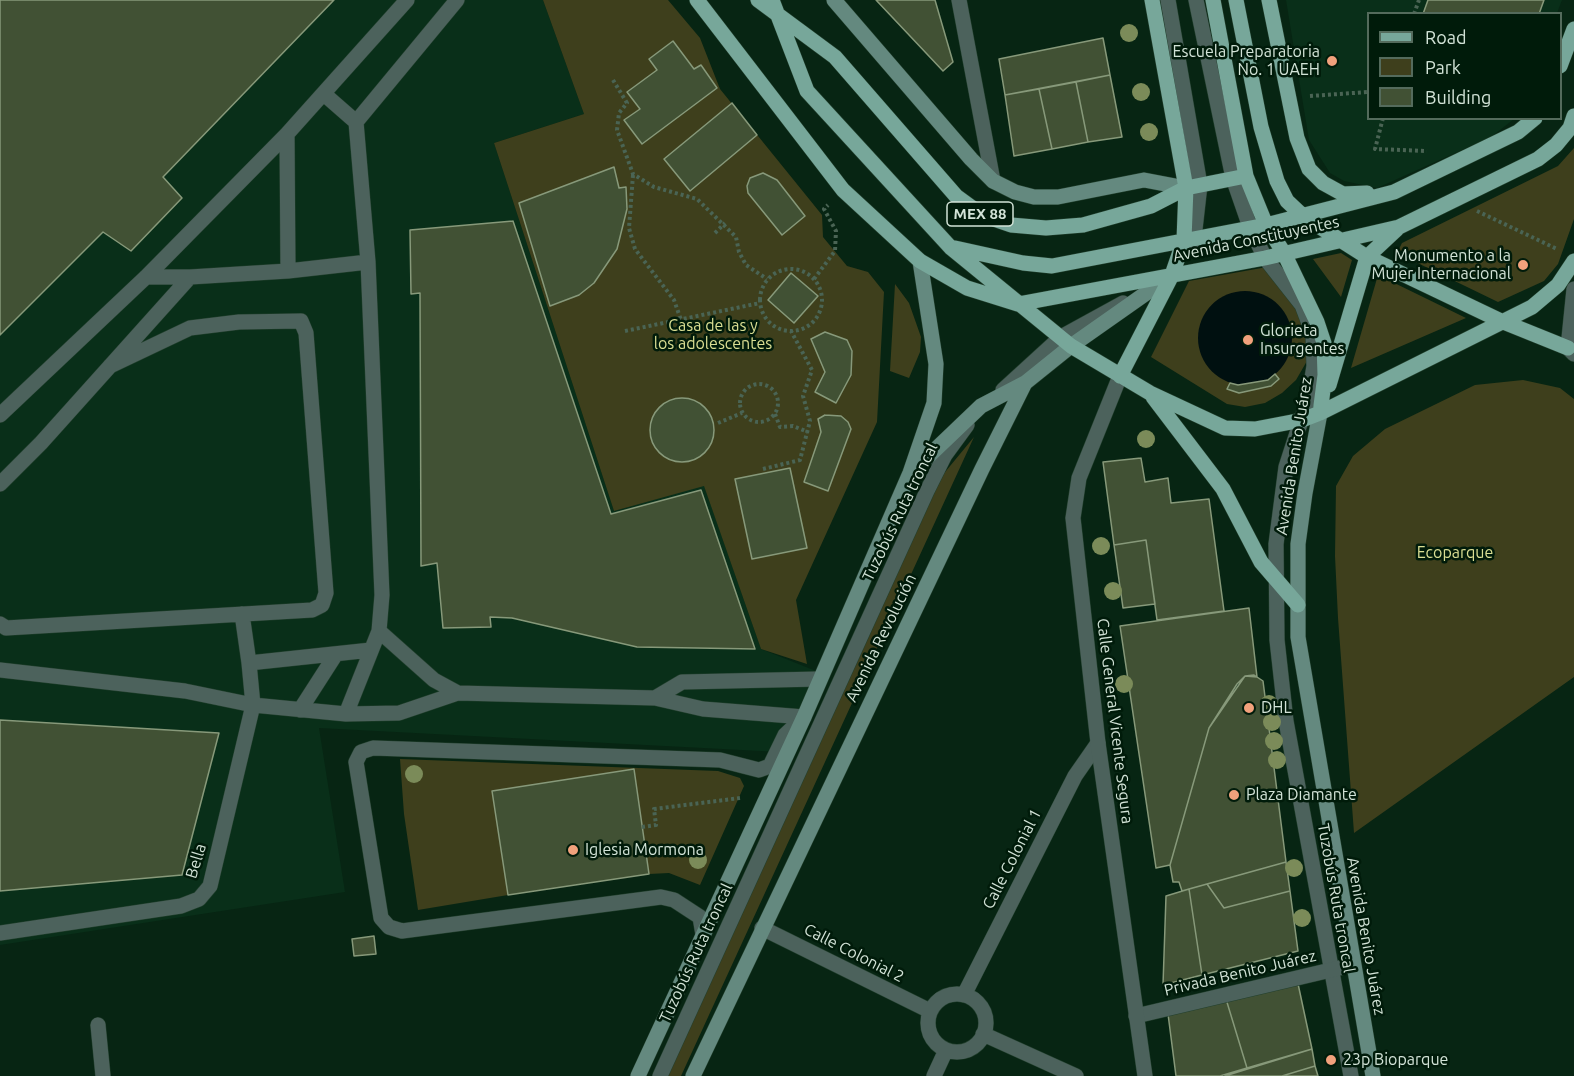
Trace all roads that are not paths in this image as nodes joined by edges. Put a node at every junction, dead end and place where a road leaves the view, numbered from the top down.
1 (407, 0) edge
2 (457, 0) edge
3 (697, 0) edge
4 (758, 0) edge
5 (772, 0) edge
6 (834, 0) edge
7 (959, 0) edge
8 (1152, 0) edge
9 (1168, 0) edge
10 (1196, 0) edge
11 (1213, 0) edge
12 (1236, 0) edge
13 (1269, 0) edge
14 (779, 14) junction
15 (1574, 29) edge
16 (1562, 61) edge
17 (324, 94) junction
18 (1574, 116) edge
19 (1533, 120) edge
20 (356, 122) junction
21 (287, 134) junction
22 (1240, 177) junction
23 (993, 181) junction
24 (1193, 186) junction
25 (1394, 192) junction
26 (1304, 217) junction
27 (1266, 225) junction
28 (1250, 227) junction
29 (1399, 227) junction
30 (1189, 239) junction
31 (1338, 241) junction
32 (951, 248) junction
33 (1284, 253) junction
34 (1367, 257) junction
35 (1265, 258) junction
36 (920, 261) junction
37 (1574, 261) edge
38 (369, 262) junction
39 (288, 271) junction
40 (1172, 275) junction
41 (146, 277) junction
42 (190, 277) junction
43 (1574, 289) edge
44 (1018, 304) junction
45 (1501, 321) junction
46 (1066, 342) junction
47 (1571, 351) edge
48 (110, 366) junction
49 (1120, 376) junction
50 (1025, 383) junction
51 (1150, 393) junction
52 (981, 406) junction
53 (1320, 413) junction
54 (0, 415) edge
55 (1302, 420) junction
56 (910, 473) junction
57 (0, 484) edge
58 (1276, 578) junction
59 (1298, 605) junction
60 (242, 614) junction
61 (0, 624) edge
62 (379, 632) junction
63 (371, 650) junction
64 (336, 654) junction
65 (249, 663) junction
66 (0, 670) edge
67 (819, 679) junction
68 (458, 693) junction
69 (655, 698) junction
70 (253, 705) junction
71 (300, 710) junction
72 (346, 714) junction
73 (804, 717) junction
74 (1098, 743) junction
75 (762, 928) junction
76 (0, 933) edge
77 (703, 935) junction
78 (1352, 965) junction
79 (1330, 969) junction
80 (964, 995) junction
81 (930, 1011) junction
82 (1136, 1016) junction
83 (98, 1025) dead end
84 (983, 1034) junction
85 (946, 1050) junction
86 (104, 1076) edge
87 (638, 1076) edge
88 (660, 1076) edge
89 (693, 1076) edge
90 (934, 1076) edge
91 (1076, 1076) edge
92 (1145, 1076) edge
93 (1351, 1076) edge
94 (1373, 1076) edge

1 - 17 street
2 - 20 street
3 - 36 main road, Avenida Constituyentes
4 - 14 main road, MEX 88
5 - 14 main road, MEX 88
6 - 23 main road
7 - 23 street
8 - 24 main road
9 - 24 street
10 - 22 street, Tuzobús Ruta troncal
11 - 22 main road, Avenida Benito Juárez
12 - 26 main road
13 - 25 main road
14 - 24 main road, MEX 88
14 - 32 main road, MEX 88
15 - 16 main road
17 - 20 street
17 - 21 street
18 - 29 main road, Avenida Constituyentes
19 - 25 main road, Avenida Constituyentes
20 - 38 street
21 - 39 street
21 - 41 street
22 - 24 main road, MEX 88
22 - 27 main road, Avenida Benito Juárez
22 - 28 street, Tuzobús Ruta troncal
23 - 24 main road
24 - 30 main road
25 - 26 main road, Avenida Constituyentes
26 - 27 main road, Avenida Constituyentes
26 - 31 main road
27 - 28 main road, Avenida Constituyentes
27 - 33 main road, Avenida Benito Juárez
28 - 30 main road, Avenida Constituyentes
28 - 35 street, Tuzobús Ruta troncal
29 - 31 main road, Avenida Constituyentes
29 - 34 main road
30 - 32 main road, Avenida Constituyentes
30 - 40 main road
31 - 33 main road, Avenida Constituyentes
31 - 34 main road
32 - 44 main road, MEX 88
33 - 35 main road, Avenida Constituyentes
33 - 53 main road, Avenida Benito Juárez
34 - 45 main road
34 - 53 main road
35 - 40 main road, Avenida Constituyentes
35 - 55 street, Tuzobús Ruta troncal
36 - 44 main road, Avenida Constituyentes
36 - 56 main road
37 - 45 main road
38 - 39 street
38 - 62 street
39 - 42 street
40 - 44 main road, Avenida Constituyentes
40 - 46 main road, Avenida Revolución
40 - 49 main road
41 - 42 street
41 - 54 street
42 - 48 street
43 - 47 street
44 - 46 main road, MEX 88
45 - 47 main road
45 - 53 main road
46 - 49 main road, MEX 88
46 - 50 main road, Avenida Revolución
46 - 52 street, Tuzobús Ruta troncal
48 - 57 street
48 - 60 street
49 - 51 main road, MEX 88
49 - 74 street, Calle General Vicente Segura
50 - 52 main road
50 - 75 main road, Avenida Revolución
51 - 55 main road, MEX 88
51 - 58 main road
52 - 56 main road
52 - 88 street, Tuzobús Ruta troncal
53 - 55 main road, MEX 88
53 - 59 main road, Avenida Benito Juárez
55 - 58 street, Tuzobús Ruta troncal
56 - 67 main road
58 - 59 main road
58 - 79 street, Tuzobús Ruta troncal
59 - 78 main road, Avenida Benito Juárez
60 - 61 street
60 - 65 street, Bella
62 - 63 street
62 - 68 street
63 - 64 street
63 - 72 street
64 - 65 street
64 - 71 street
65 - 70 street, Bella
66 - 70 street
67 - 69 street
67 - 73 main road
68 - 69 street
68 - 72 street
69 - 73 street
70 - 71 street
70 - 76 street, Bella
71 - 72 street
73 - 77 main road
73 - 77 street
74 - 80 street, Calle Colonial 1
74 - 82 street, Calle General Vicente Segura
75 - 81 street, Calle Colonial 2
75 - 89 main road, Avenida Revolución
77 - 87 main road
78 - 79 street, Privada Benito Juárez
78 - 94 main road, Avenida Benito Juárez
79 - 82 street, Privada Benito Juárez
79 - 93 street, Tuzobús Ruta troncal
80 - 81 street
80 - 84 street
81 - 85 street
82 - 92 street, Calle General Vicente Segura
83 - 86 street
84 - 85 street
84 - 91 street
85 - 90 street

